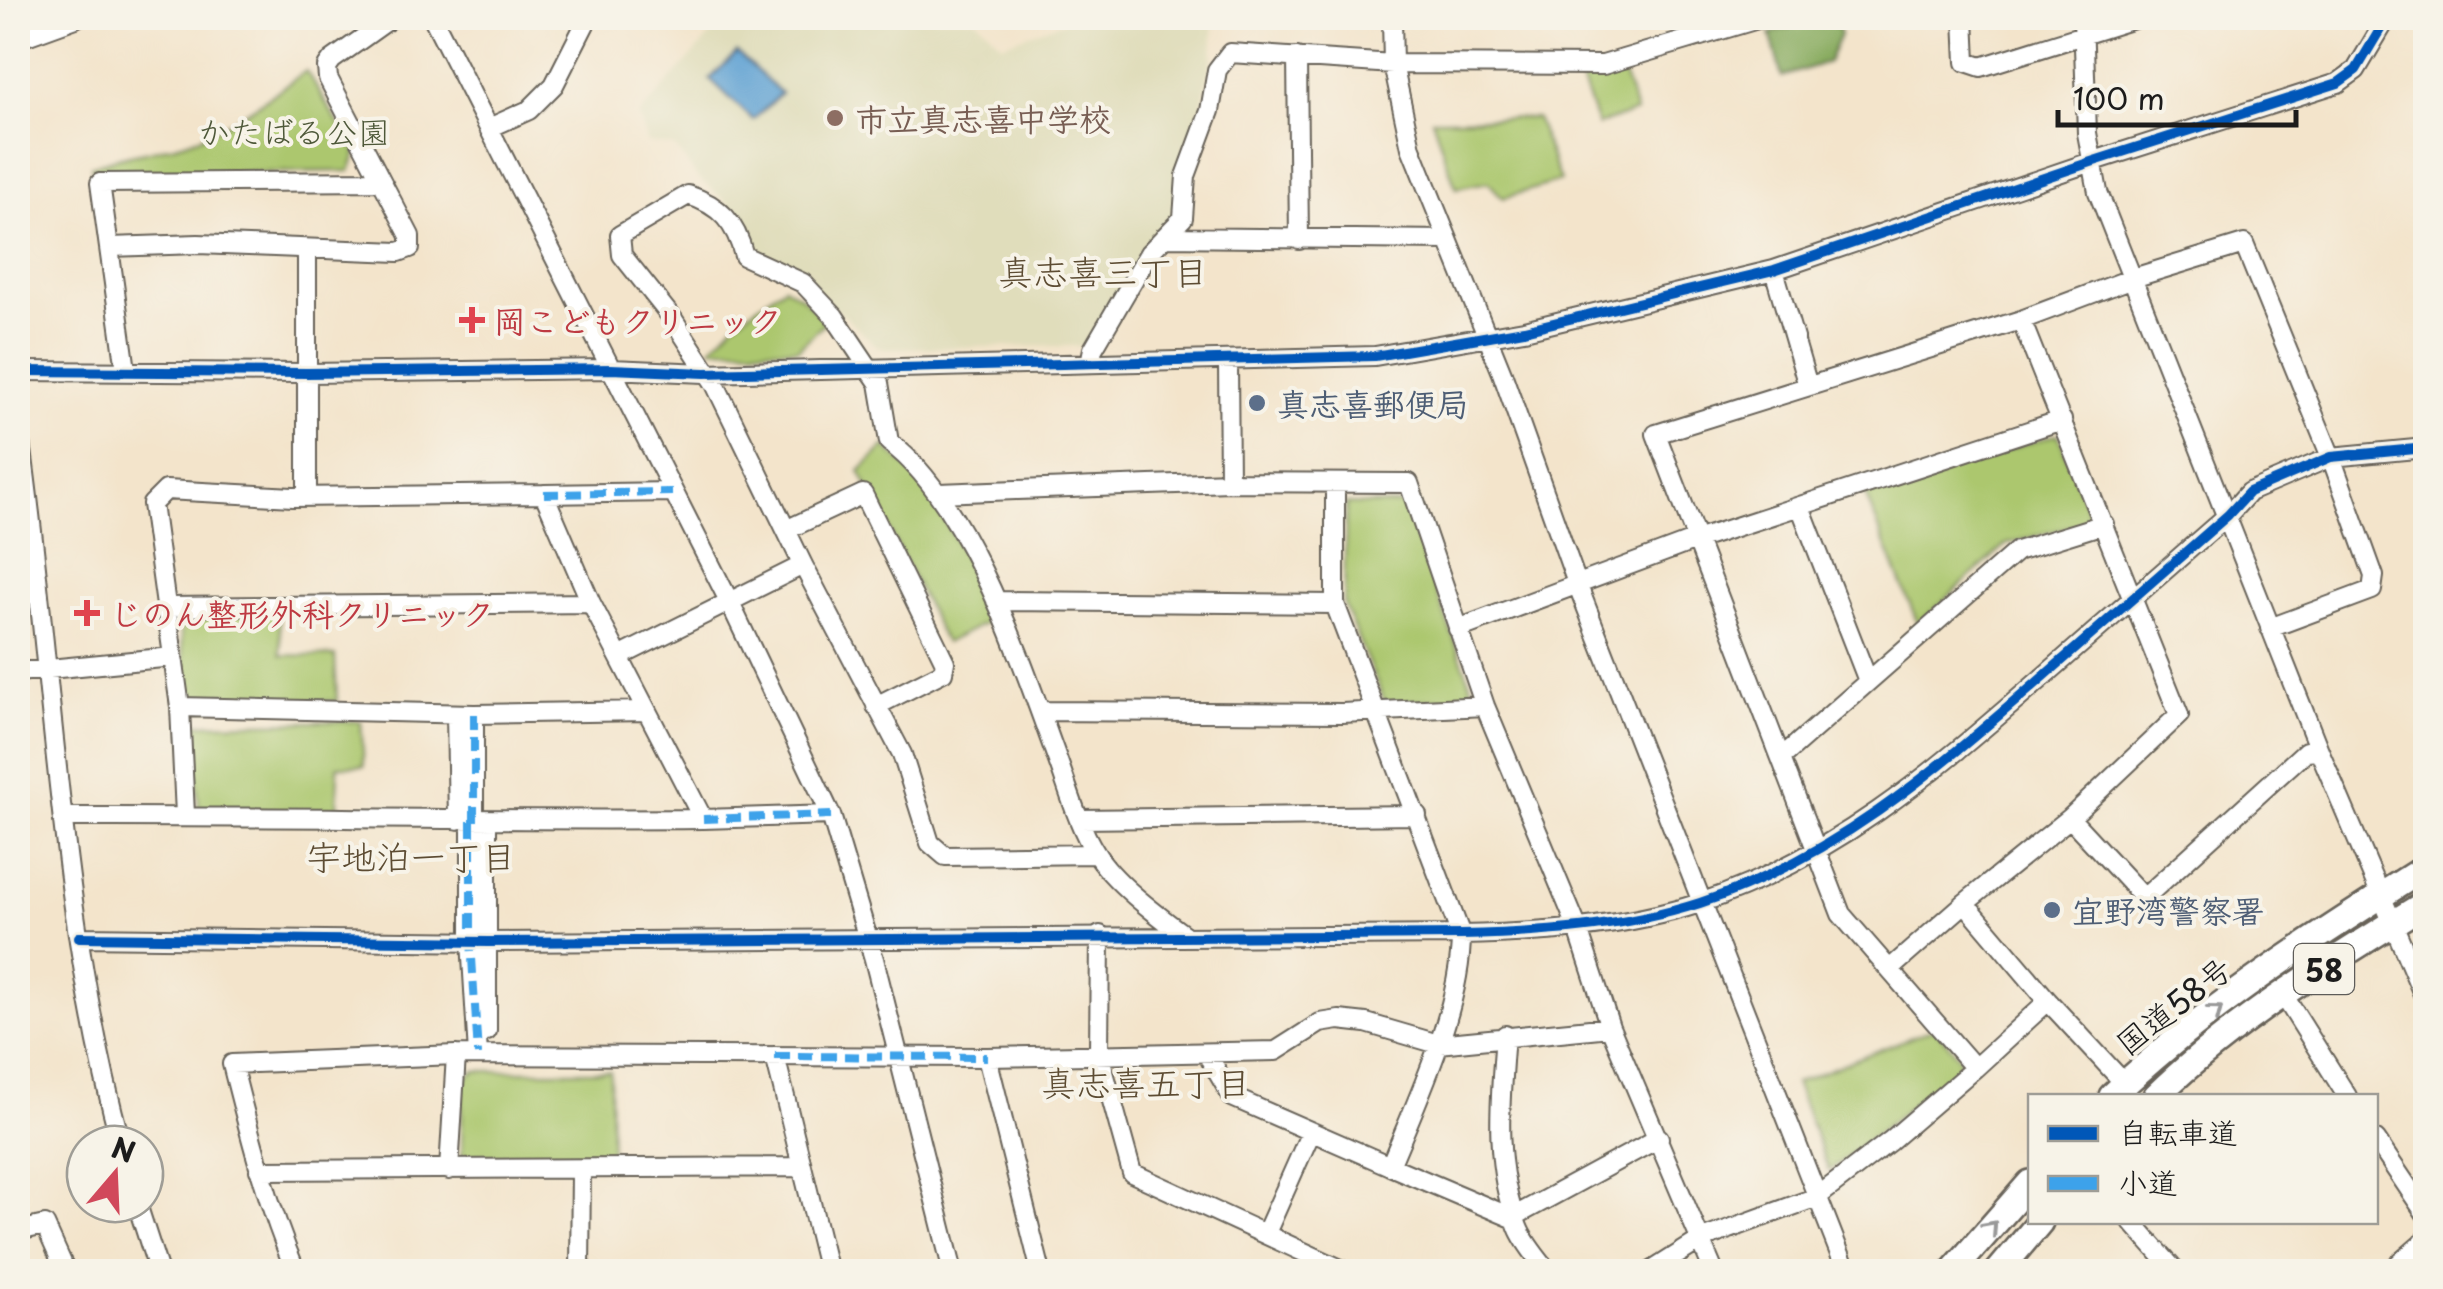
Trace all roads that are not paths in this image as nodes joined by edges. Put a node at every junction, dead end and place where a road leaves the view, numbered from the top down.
1 (76, 18) edge
2 (391, 18) edge
3 (432, 18) edge
4 (588, 18) edge
5 (1392, 18) edge
6 (1761, 18) edge
7 (1964, 18) edge
8 (2136, 18) edge
9 (2387, 18) edge
10 (2083, 26) edge
11 (18, 39) edge
12 (1297, 57) junction
13 (1393, 64) junction
14 (489, 128) junction
15 (2091, 162) junction
16 (380, 181) junction
17 (1164, 238) junction
18 (1299, 240) junction
19 (1448, 240) junction
20 (110, 247) junction
21 (307, 250) junction
22 (1774, 270) junction
23 (2133, 278) junction
24 (2021, 320) junction
25 (1488, 336) junction
26 (1090, 362) junction
27 (1228, 362) junction
28 (611, 369) junction
29 (18, 370) edge
30 (126, 370) junction
31 (873, 370) junction
32 (706, 372) junction
33 (307, 373) junction
34 (1808, 386) junction
35 (2062, 420) junction
36 (18, 421) edge
37 (2426, 448) edge
38 (2330, 456) junction
39 (22, 482) edge
40 (1229, 482) junction
41 (1335, 483) junction
42 (672, 492) junction
43 (939, 493) junction
44 (544, 494) junction
45 (307, 496) junction
46 (1800, 506) junction
47 (2228, 515) junction
48 (2104, 524) junction
49 (786, 530) junction
50 (1696, 540) junction
51 (803, 564) junction
52 (1578, 586) junction
53 (2134, 598) junction
54 (728, 601) junction
55 (996, 601) junction
56 (591, 602) junction
57 (1335, 604) junction
58 (167, 607) junction
59 (1458, 628) junction
60 (2270, 628) junction
61 (621, 656) junction
62 (173, 658) junction
63 (46, 669) junction
64 (18, 672) edge
65 (1868, 681) junction
66 (876, 706) junction
67 (1486, 706) junction
68 (180, 708) junction
69 (647, 711) junction
70 (1040, 711) junction
71 (1377, 711) junction
72 (465, 714) junction
73 (2319, 750) junction
74 (1780, 758) junction
75 (185, 815) junction
76 (831, 815) junction
77 (1417, 815) junction
78 (64, 817) junction
79 (2070, 818) junction
80 (703, 819) junction
81 (1080, 819) junction
82 (473, 821) junction
83 (1816, 850) junction
84 (1096, 854) junction
85 (2426, 867) edge
86 (2380, 896) junction
87 (1702, 902) junction
88 (1965, 903) junction
89 (2426, 903) edge
90 (2392, 924) junction
91 (1578, 929) junction
92 (1185, 935) junction
93 (1461, 935) junction
94 (79, 936) junction
95 (1100, 936) junction
96 (868, 937) junction
97 (479, 941) junction
98 (1891, 968) junction
99 (2284, 996) junction
100 (2426, 1000) edge
101 (2048, 1001) junction
102 (1610, 1026) junction
103 (1505, 1035) junction
104 (1438, 1044) junction
105 (1098, 1054) junction
106 (1207, 1054) junction
107 (456, 1055) junction
108 (483, 1055) junction
109 (775, 1056) junction
110 (899, 1056) junction
111 (987, 1056) junction
112 (1974, 1068) junction
113 (2119, 1090) edge
114 (2158, 1094) edge
115 (2346, 1094) edge
116 (116, 1124) edge
117 (1312, 1132) junction
118 (1659, 1138) junction
119 (2378, 1143) edge
120 (1390, 1166) junction
121 (802, 1167) junction
122 (581, 1168) junction
123 (259, 1170) junction
124 (449, 1170) junction
125 (2028, 1185) edge
126 (1817, 1196) junction
127 (2426, 1214) edge
128 (1515, 1218) junction
129 (143, 1224) edge
130 (2038, 1224) edge
131 (2134, 1224) edge
132 (18, 1232) edge
133 (1266, 1232) junction
134 (1702, 1239) junction
135 (2426, 1240) edge
136 (1345, 1271) edge
137 (66, 1272) edge
138 (159, 1272) edge
139 (296, 1272) edge
140 (580, 1272) edge
141 (828, 1272) edge
142 (953, 1272) edge
143 (1041, 1272) edge
144 (1548, 1272) edge
145 (1650, 1272) edge
146 (1714, 1272) edge
147 (1848, 1272) edge
148 (1952, 1272) edge
149 (1998, 1272) edge
150 (2176, 1272) edge
151 (2388, 1272) edge

1 - 11 street
2 - 16 street
3 - 14 street
4 - 14 street
5 - 13 street
6 - 13 street
7 - 10 street
8 - 10 street
9 - 15 street
10 - 15 street
12 - 13 street
12 - 17 street
12 - 18 street
13 - 19 street
14 - 28 street
15 - 22 street
15 - 23 street
16 - 20 street
16 - 21 street
17 - 18 street
17 - 26 street
18 - 19 street
19 - 25 street
20 - 21 street
20 - 30 street
21 - 33 street
22 - 25 street
22 - 34 street
23 - 24 street
23 - 38 street
23 - 47 street
24 - 34 street
24 - 35 street
25 - 27 street
25 - 52 street
26 - 27 street
26 - 31 street
27 - 40 street
28 - 32 street
28 - 33 street
28 - 42 street
29 - 30 street
30 - 33 street
31 - 32 street
31 - 32 street
31 - 43 street
32 - 49 street
33 - 45 street
34 - 50 street
35 - 46 street
35 - 48 street
36 - 39 street
37 - 38 street
38 - 47 street
38 - 60 street
39 - 63 street
40 - 41 street
40 - 43 street
41 - 57 street
41 - 59 street
42 - 44 street
42 - 54 street
43 - 55 street
44 - 45 street
44 - 56 street
45 - 58 street
46 - 50 street
46 - 65 street
47 - 53 street
47 - 60 street
48 - 53 street
48 - 65 street
49 - 51 street
49 - 66 street
50 - 52 street
50 - 74 street
51 - 54 street
51 - 66 street
52 - 59 street
52 - 87 street
53 - 79 street
53 - 83 street
54 - 61 street
54 - 76 street
55 - 57 street
55 - 70 street
56 - 58 street
56 - 61 street
57 - 71 street
58 - 62 street
59 - 67 street
60 - 73 street
61 - 69 street
62 - 63 street
62 - 68 street
63 - 64 street
63 - 78 street
65 - 74 street
66 - 84 street
67 - 71 street
67 - 91 street
68 - 72 street
68 - 75 street
69 - 72 street
69 - 80 street
70 - 71 street
70 - 81 street
71 - 77 street
72 - 82 street
73 - 79 street
73 - 86 street
74 - 83 street
75 - 78 street
75 - 82 street
76 - 80 street
76 - 96 street
77 - 81 street
77 - 93 street
78 - 94 street
79 - 88 street
80 - 82 street
81 - 84 street
82 - 97 street
83 - 87 street
83 - 98 street
84 - 92 street
85 - 86 highway, 国道58号 / 58
86 - 90 street
113 -> 86 highway, 国道58号 / 58
87 - 91 street
87 - 126 street
88 - 98 street
88 - 101 street
89 - 90 highway, 国道58号 / 58
90 - 99 highway, 国道58号 / 58
90 - 100 street
91 - 93 street
91 - 102 street
92 - 93 street
92 - 95 street
93 - 104 street
94 - 97 street
94 - 116 street
95 - 96 street
95 - 105 street
96 - 97 street
96 - 110 street
97 - 108 street
98 - 112 street
99 - 114 highway, 国道58号 / 58
99 - 115 street
101 - 112 street
101 - 113 street
102 - 103 street
102 - 118 street
103 - 104 street
103 - 128 street
104 - 106 street
104 - 120 street
105 - 106 street
105 - 111 street
105 - 133 street
106 - 117 street
107 - 108 street
107 - 123 street
107 - 124 street
108 - 109 street
109 - 110 street
109 - 121 street
110 - 111 street
110 - 142 street
111 - 143 street
112 - 126 street
117 - 120 street
117 - 133 street
118 - 128 street
118 - 134 street
119 - 127 street
120 - 128 street
121 - 122 street
121 - 141 street
122 - 124 street
122 - 140 street
123 - 124 street
123 - 139 street
148 -> 125 highway
126 - 134 street
126 - 147 street
128 - 144 street
129 - 138 street
130 - 149 highway
131 - 150 street
132 - 137 street
133 - 136 street
134 - 145 street
134 - 146 street
135 - 151 street

